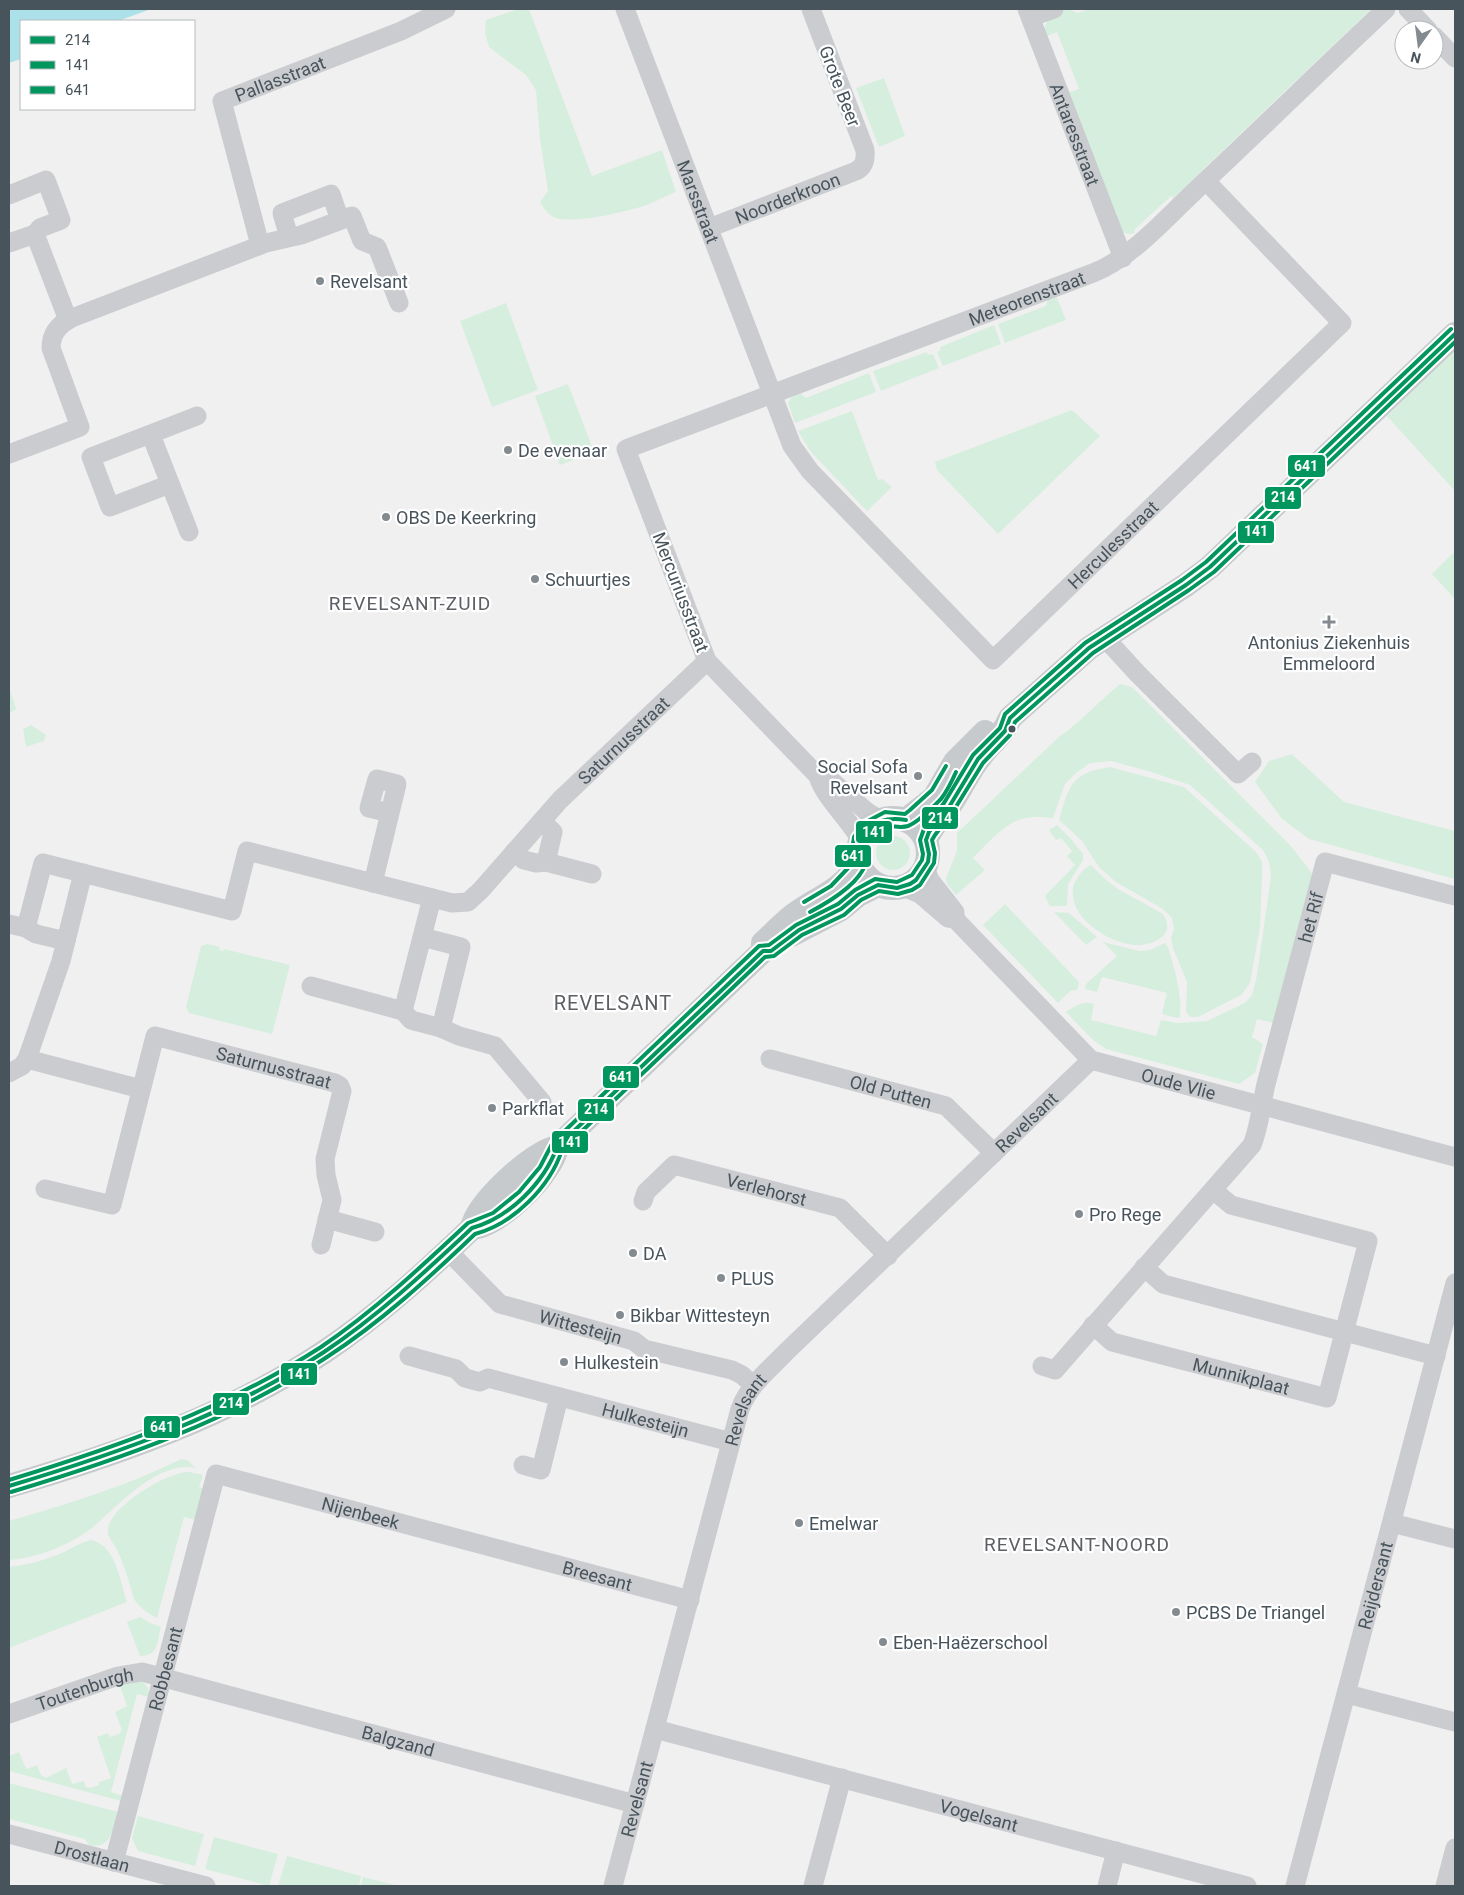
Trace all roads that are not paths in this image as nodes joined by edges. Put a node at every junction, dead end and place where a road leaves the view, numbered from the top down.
1 (446, 9) edge
2 (625, 9) edge
3 (811, 9) edge
4 (1054, 9) edge
5 (1386, 9) edge
6 (1408, 9) edge
7 (1029, 13) edge
8 (1418, 20) edge
9 (1444, 46) edge
10 (1455, 58) edge
11 (864, 165) joint
12 (1206, 181) junction
13 (9, 195) edge
14 (340, 220) junction
15 (709, 228) junction
16 (34, 234) junction
17 (289, 237) junction
18 (9, 243) edge
19 (260, 245) junction
20 (1123, 258) junction
21 (399, 303) dead end
22 (68, 320) junction
23 (1455, 334) edge
24 (771, 394) junction
25 (197, 416) dead end
26 (74, 429) junction
27 (150, 435) junction
28 (9, 454) edge
29 (91, 457) junction
30 (170, 484) junction
31 (640, 485) joint
32 (189, 532) dead end
33 (1105, 638) junction
34 (707, 661) junction
35 (1010, 718) junction
36 (1252, 762) dead end
37 (818, 776) junction
38 (390, 814) dead end
39 (880, 820) junction
40 (906, 820) junction
41 (542, 821) junction
42 (860, 839) junction
43 (926, 840) junction
44 (514, 852) junction
45 (546, 862) junction
46 (859, 862) junction
47 (925, 868) junction
48 (83, 873) junction
49 (592, 874) dead end
50 (372, 883) junction
51 (878, 885) junction
52 (903, 887) junction
53 (1455, 896) edge
54 (432, 898) junction
55 (955, 919) junction
56 (17, 926) edge
57 (422, 937) junction
58 (66, 941) junction
59 (763, 951) junction
60 (311, 986) dead end
61 (403, 1011) junction
62 (441, 1028) junction
63 (27, 1059) junction
64 (770, 1059) dead end
65 (1091, 1060) junction
66 (9, 1073) edge
67 (141, 1089) junction
68 (542, 1102) dead end
69 (1261, 1105) junction
70 (994, 1153) junction
71 (1455, 1157) edge
72 (45, 1189) dead end
73 (1213, 1190) junction
74 (643, 1201) dead end
75 (328, 1219) junction
76 (375, 1232) dead end
77 (321, 1245) dead end
78 (448, 1251) junction
79 (888, 1256) junction
80 (1144, 1268) junction
81 (1455, 1283) edge
82 (1093, 1325) junction
83 (1344, 1332) junction
84 (409, 1356) dead end
85 (1436, 1356) junction
86 (1042, 1366) dead end
87 (753, 1385) junction
88 (559, 1397) junction
89 (731, 1442) junction
90 (523, 1465) dead end
91 (216, 1474) joint
92 (9, 1486) edge
93 (1392, 1523) junction
94 (1455, 1539) edge
95 (506, 1551) joint
96 (690, 1600) junction
97 (162, 1678) junction
98 (1347, 1694) junction
99 (9, 1714) edge
100 (1455, 1722) edge
101 (655, 1729) junction
102 (842, 1778) junction
103 (636, 1804) junction
104 (9, 1834) edge
105 (1455, 1848) edge
106 (1116, 1851) junction
107 (114, 1862) junction
108 (206, 1886) edge
109 (613, 1886) edge
110 (813, 1886) edge
111 (1107, 1886) edge
112 (1247, 1886) edge
113 (1295, 1886) edge
114 (1445, 1886) edge

1 - 19 street, Pallasstraat
2 - 15 street, Marsstraat
3 - 11 street, Grote Beer
4 - 7 street
5 - 12 street, Meteorenstraat
6 - 8 street
7 - 20 street, Antaresstraat
9 - 10 street
11 - 15 street, Noorderkroon
12 - 20 street, Meteorenstraat
12 - 24 street, Herculesstraat
13 - 16 street
14 - 17 street
14 - 17 street
14 - 21 street
15 - 24 street, Marsstraat
16 - 18 street
16 - 22 street
17 - 19 street
19 - 22 street
20 - 24 street, Meteorenstraat
22 - 26 street
23 - 33 main road
24 - 31 street, Meteorenstraat
25 - 27 street
26 - 28 street
26 - 29 street
27 - 29 street
27 - 30 street
29 - 30 street
30 - 32 street
31 - 34 street, Mercuriusstraat
33 - 35 main road
33 - 36 street
34 - 37 street, Mercuriusstraat
34 - 41 street, Saturnusstraat
35 - 40 main road
35 - 43 main road
37 - 39 street, Mercuriusstraat
37 - 42 street, Mercuriusstraat
38 - 50 street
39 - 40 main road
39 - 42 main road
40 - 43 main road
41 - 44 street, Saturnusstraat
41 - 45 street
42 - 46 main road
43 - 47 main road
44 - 45 street
44 - 54 street, Saturnusstraat
45 - 49 street
46 - 51 main road
46 - 59 main road
47 - 52 main road
47 - 55 street
48 - 50 street, Saturnusstraat
48 - 56 street, Saturnusstraat
48 - 58 street
50 - 54 street, Saturnusstraat
51 - 52 main road
51 - 59 main road
52 - 55 street
53 - 69 street, het Rif
54 - 57 street
55 - 65 street
56 - 58 street, Saturnusstraat
57 - 61 street
57 - 62 street
58 - 63 street
59 - 78 main road
60 - 61 street
61 - 62 street
62 - 68 street
63 - 66 street
63 - 67 street
64 - 70 street, Old Putten
65 - 69 street, Oude Vlie
65 - 70 street, Revelsant
67 - 72 street, Saturnusstraat
67 - 75 street, Saturnusstraat
69 - 71 street, Oude Vlie
69 - 73 street
70 - 79 street, Revelsant
73 - 80 street
73 - 83 street, Munnikplaat
74 - 79 street, Verlehorst
75 - 76 street
75 - 77 street, Saturnusstraat
78 - 87 street, Wittesteijn
78 - 92 main road
79 - 87 street, Revelsant
80 - 82 street
80 - 83 street
81 - 85 street, Reijdersant
82 - 83 street, Munnikplaat
82 - 86 street
83 - 85 street
84 - 88 street, Hulkesteijn
85 - 93 street, Reijdersant
87 - 89 street, Revelsant
88 - 89 street, Hulkesteijn
88 - 90 street
89 - 96 street, Revelsant
91 - 95 street, Nijenbeek
91 - 97 street, Robbesant
93 - 94 street
93 - 98 street, Reijdersant
95 - 96 street, Breesant
96 - 101 street, Revelsant
97 - 99 street, Toutenburgh
97 - 103 street, Balgzand
97 - 107 street, Robbesant
98 - 100 street
98 - 113 street, Reijdersant
101 - 102 street, Vogelsant
101 - 103 street, Revelsant
102 - 106 street, Vogelsant
102 - 110 street
103 - 109 street, Revelsant
104 - 107 street, Drostlaan
105 - 114 street
106 - 111 street
106 - 112 street, Vogelsant
107 - 108 street, Drostlaan

